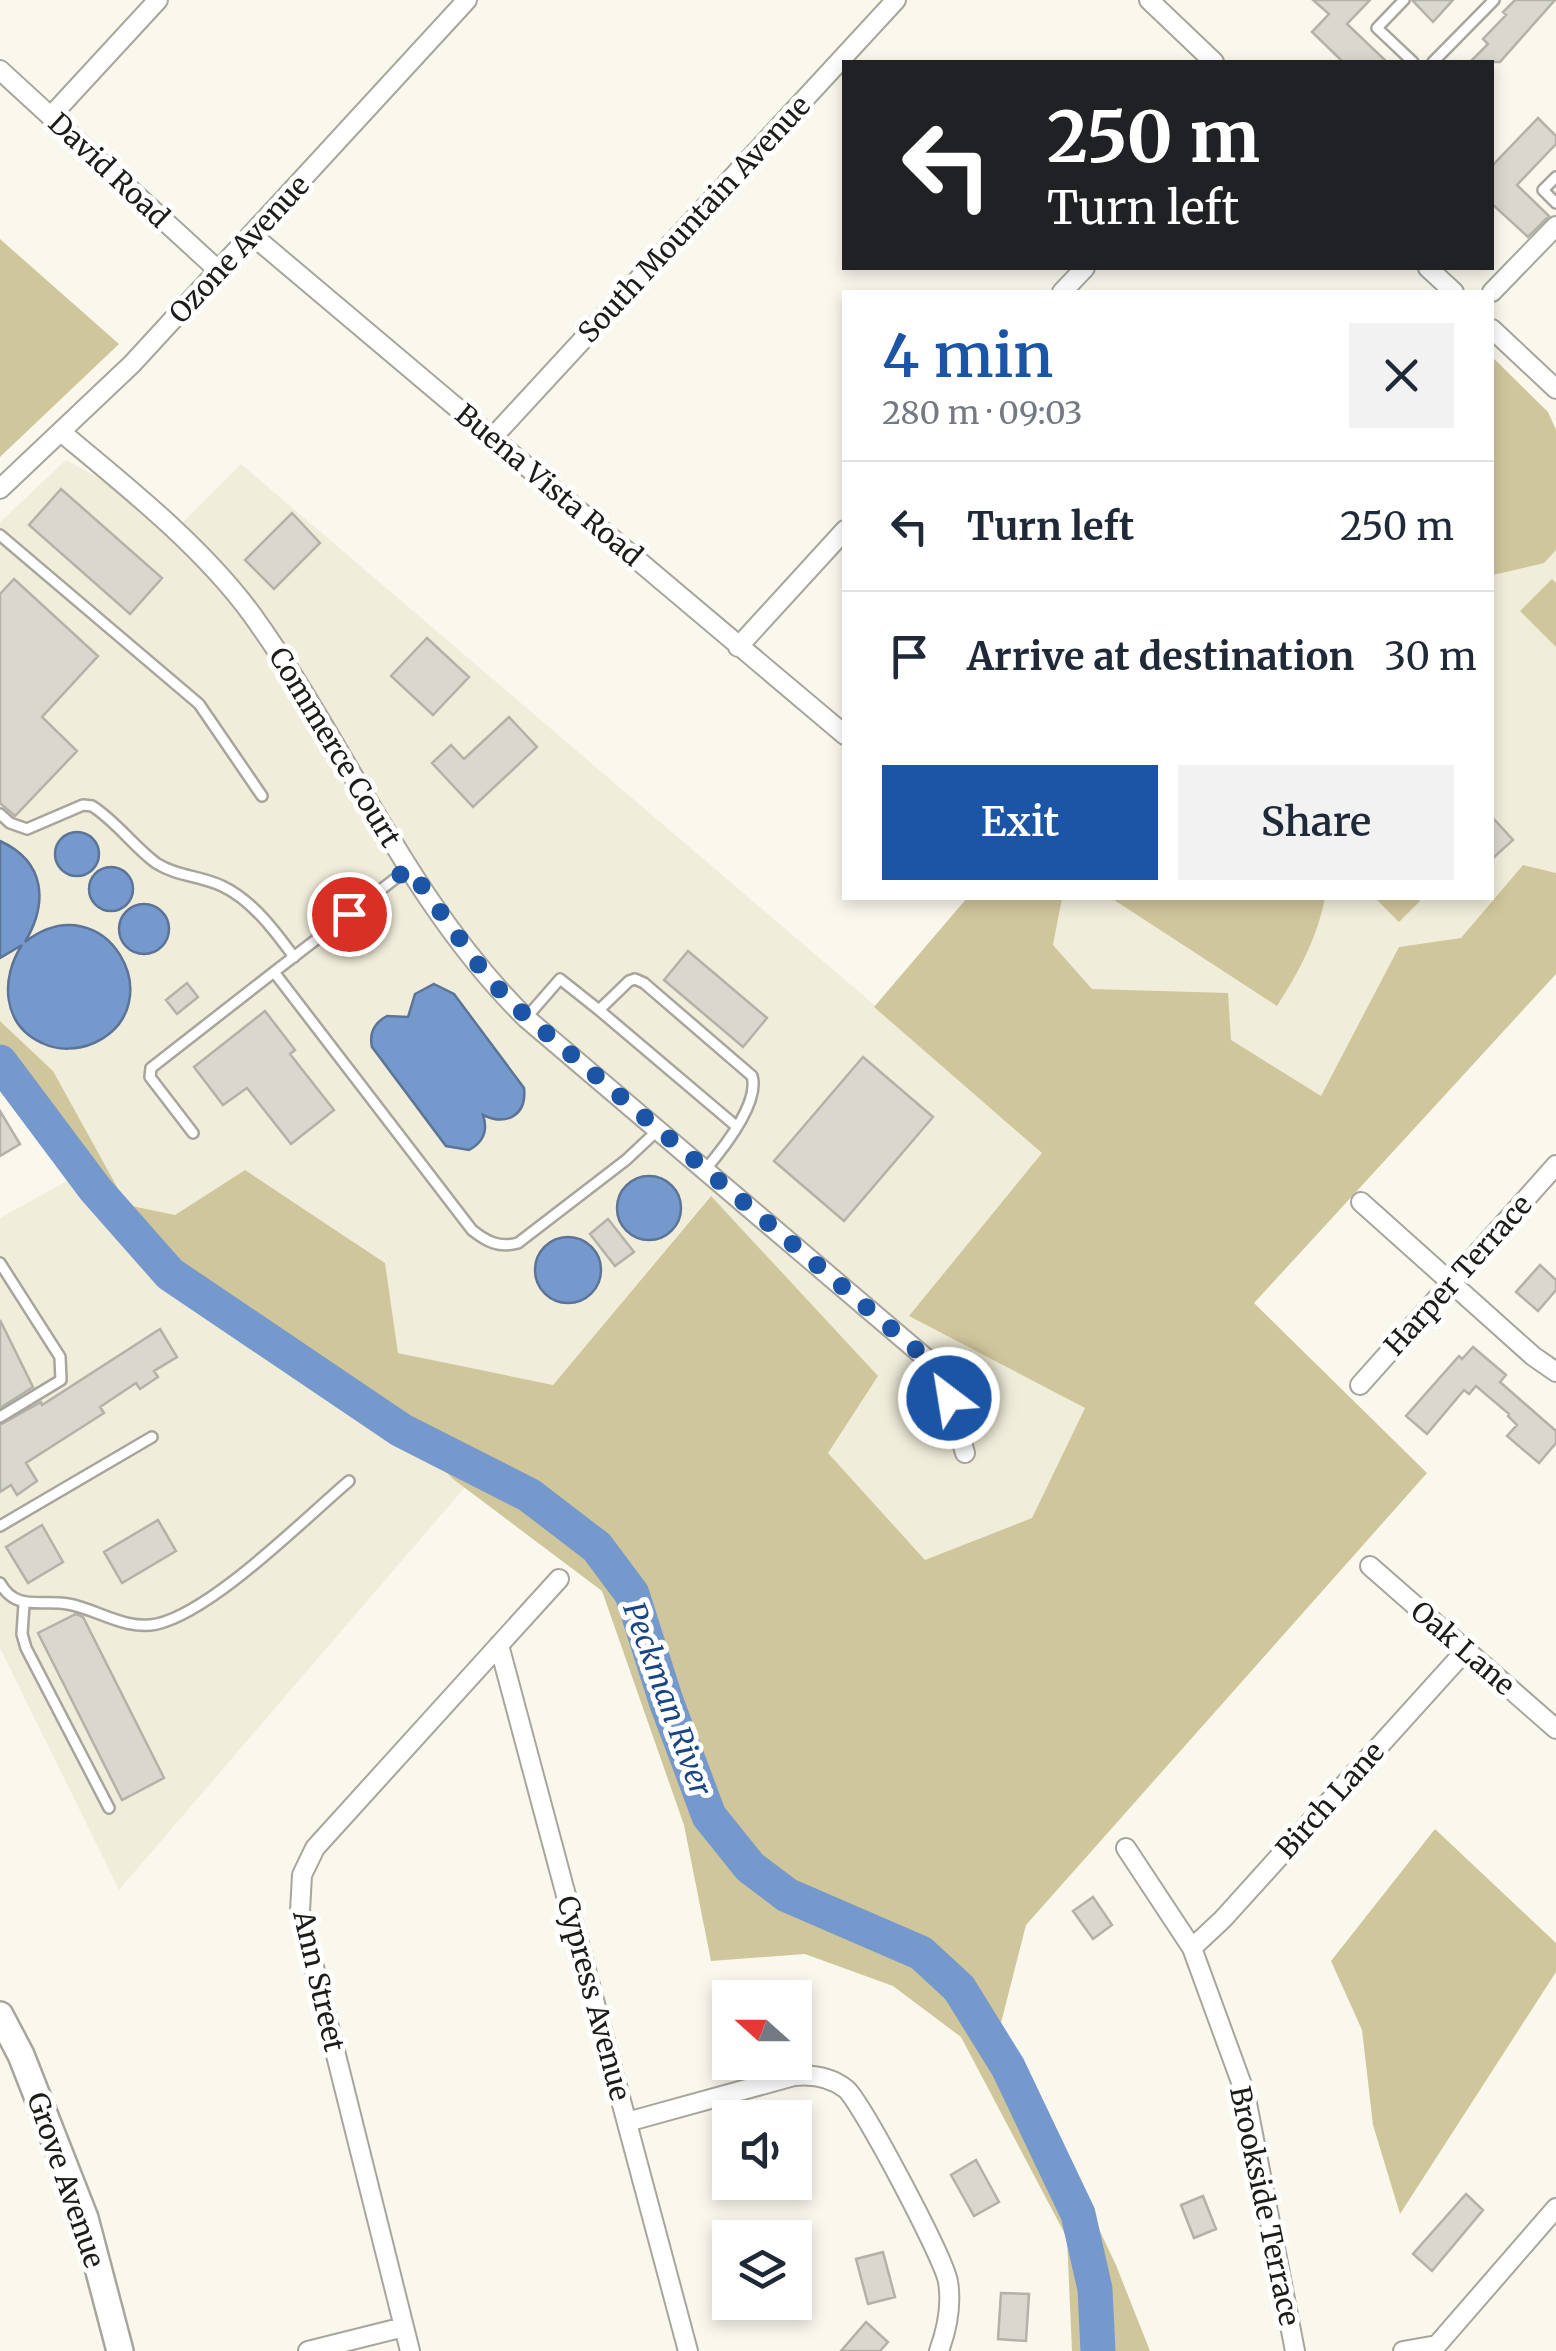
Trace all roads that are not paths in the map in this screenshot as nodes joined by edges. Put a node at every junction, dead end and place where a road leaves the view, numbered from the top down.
1 (158, 0) edge
2 (468, 0) edge
3 (896, 0) edge
4 (1149, 0) edge
5 (1404, 0) edge
6 (1494, 0) edge
7 (1401, 51) junction
8 (1212, 60) edge
9 (1392, 60) edge
10 (1411, 60) edge
11 (1435, 60) edge
12 (0, 70) edge
13 (51, 116) junction
14 (1556, 177) edge
15 (1556, 202) edge
16 (1556, 226) edge
17 (252, 235) junction
18 (1083, 270) edge
19 (1430, 270) edge
20 (219, 271) junction
21 (1064, 290) edge
22 (1452, 290) edge
23 (1494, 290) edge
24 (1494, 330) edge
25 (1556, 389) edge
26 (60, 432) junction
27 (493, 437) junction
28 (0, 489) edge
29 (842, 533) edge
30 (0, 535) edge
31 (738, 647) junction
32 (842, 734) edge
33 (262, 796) dead end
34 (0, 814) edge
35 (409, 868) junction
36 (294, 956) junction
37 (274, 972) junction
38 (598, 1010) junction
39 (526, 1018) junction
40 (736, 1126) junction
41 (658, 1130) junction
42 (193, 1133) dead end
43 (1556, 1165) edge
44 (705, 1170) junction
45 (1362, 1202) dead end
46 (0, 1263) edge
47 (1451, 1282) junction
48 (1556, 1372) edge
49 (1360, 1385) dead end
50 (0, 1418) edge
51 (152, 1436) dead end
52 (965, 1453) dead end
53 (349, 1481) dead end
54 (0, 1526) edge
55 (1370, 1566) dead end
56 (558, 1580) dead end
57 (0, 1583) edge
58 (24, 1604) junction
59 (499, 1645) junction
60 (1466, 1650) junction
61 (1556, 1729) edge
62 (109, 1808) dead end
63 (1126, 1848) dead end
64 (1192, 1948) junction
65 (0, 2015) edge
66 (628, 2122) junction
67 (1556, 2208) edge
68 (404, 2327) junction
69 (1438, 2348) edge
70 (120, 2351) edge
71 (308, 2351) edge
72 (410, 2351) edge
73 (688, 2351) edge
74 (939, 2351) edge
75 (1295, 2351) edge
76 (1403, 2351) edge

1 - 13 street
2 - 17 street, Ozone Avenue
3 - 27 street, South Mountain Avenue
4 - 8 street
5 - 7 lane
6 - 11 lane
7 - 9 lane
7 - 10 lane
12 - 13 street, David Road
13 - 20 street, David Road
14 - 15 lane
16 - 23 street
17 - 20 street, Ozone Avenue
17 - 27 street, Buena Vista Road
18 - 21 street
19 - 22 street
20 - 26 street, Ozone Avenue
24 - 25 street
26 - 28 street, Ozone Avenue
26 - 35 street, Commerce Court
27 - 31 street, Buena Vista Road
29 - 31 street
30 - 33 lane
31 - 32 street, Buena Vista Road
34 - 36 lane
35 - 36 lane
35 - 39 street, Commerce Court
36 - 37 lane
37 - 41 lane
37 - 42 lane
38 - 39 lane
38 - 40 lane
38 - 40 lane
39 - 41 street, Commerce Court
40 - 44 lane
41 - 44 street, Commerce Court
43 - 47 street, Harper Terrace
44 - 52 street, Commerce Court
45 - 47 street
46 - 50 lane
47 - 48 street
47 - 49 street, Harper Terrace
51 - 54 lane
53 - 58 lane
55 - 60 street, Oak Lane
56 - 59 street, Ann Street
57 - 58 lane
58 - 62 lane
59 - 66 street, Cypress Avenue
59 - 68 street, Ann Street
60 - 61 street, Oak Lane
60 - 64 street, Birch Lane
63 - 64 street, Brookside Terrace
64 - 75 street, Brookside Terrace
65 - 70 street, Grove Avenue
66 - 73 street, Cypress Avenue
66 - 74 street
67 - 69 street
68 - 71 street
68 - 72 street, Ann Street
69 - 76 street

